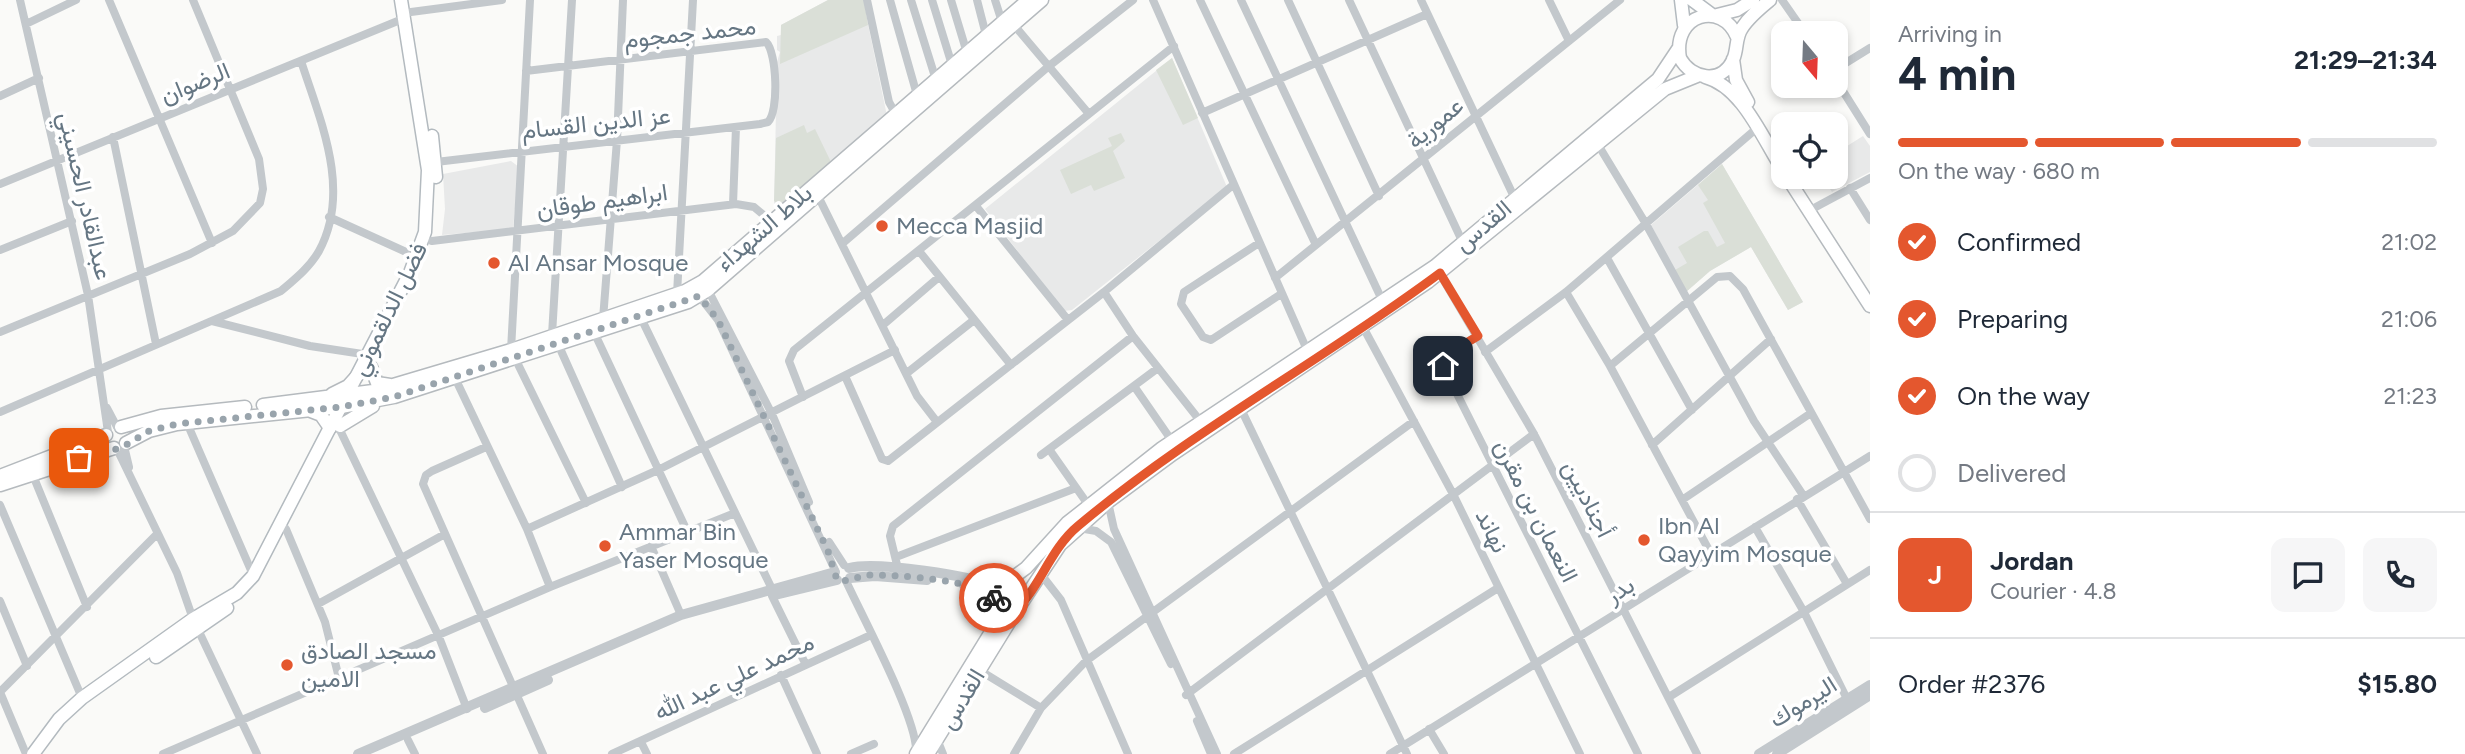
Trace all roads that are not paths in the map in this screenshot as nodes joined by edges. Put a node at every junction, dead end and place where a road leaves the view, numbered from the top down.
1 (20, 0) edge
2 (76, 0) edge
3 (109, 0) edge
4 (193, 0) edge
5 (401, 0) edge
6 (502, 0) edge
7 (530, 0) edge
8 (572, 0) edge
9 (623, 0) edge
10 (693, 0) edge
11 (867, 0) edge
12 (890, 0) edge
13 (911, 0) edge
14 (932, 0) edge
15 (951, 0) edge
16 (977, 0) edge
17 (995, 0) edge
18 (1042, 0) edge
19 (1133, 0) edge
20 (1153, 0) edge
21 (1200, 0) edge
22 (1241, 0) edge
23 (1288, 0) edge
24 (1349, 0) edge
25 (1421, 0) edge
26 (1549, 0) edge
27 (1620, 0) edge
28 (1681, 0) edge
29 (1692, 0) edge
30 (1753, 0) edge
31 (1770, 0) edge
32 (1782, 0) edge
33 (1021, 2) edge
34 (451, 3) edge
35 (408, 10) edge
36 (1427, 13) junction
37 (1714, 14) junction
38 (1797, 21) edge
39 (26, 24) junction
40 (1008, 24) junction
41 (1684, 25) junction
42 (986, 35) junction
43 (1737, 37) junction
44 (1367, 38) junction
45 (1569, 41) junction
46 (1174, 46) junction
47 (1870, 48) edge
48 (1678, 49) junction
49 (689, 52) junction
50 (967, 53) junction
51 (622, 60) junction
52 (1733, 60) junction
53 (301, 61) junction
54 (1315, 61) junction
55 (1848, 62) edge
56 (952, 65) junction
57 (570, 66) junction
58 (1049, 66) junction
59 (526, 71) junction
60 (1701, 76) junction
61 (39, 78) junction
62 (1278, 78) junction
63 (936, 80) junction
64 (230, 89) junction
65 (1245, 93) junction
66 (917, 95) junction
67 (0, 96) edge
68 (1847, 98) edge
69 (1202, 113) junction
70 (1089, 114) junction
71 (1474, 115) junction
72 (159, 118) junction
73 (899, 118) junction
74 (760, 124) joint
75 (736, 127) junction
76 (1756, 129) junction
77 (684, 132) junction
78 (1870, 134) edge
79 (113, 138) junction
80 (1771, 139) edge
81 (617, 140) junction
82 (1597, 143) junction
83 (564, 146) junction
84 (522, 150) junction
85 (1771, 152) edge
86 (1422, 158) junction
87 (59, 160) junction
88 (436, 162) junction
89 (1870, 178) edge
90 (0, 184) edge
91 (1233, 185) junction
92 (1850, 188) junction
93 (1795, 189) edge
94 (1802, 189) edge
95 (818, 196) junction
96 (1379, 196) junction
97 (1515, 199) junction
98 (733, 204) junction
99 (976, 206) junction
100 (1814, 208) junction
101 (681, 210) junction
102 (329, 217) junction
103 (1870, 220) edge
104 (72, 221) junction
105 (609, 221) junction
106 (772, 222) junction
107 (1344, 223) junction
108 (1646, 224) junction
109 (558, 227) junction
110 (518, 232) junction
111 (432, 240) junction
112 (212, 243) junction
113 (843, 243) junction
114 (1259, 243) junction
115 (1463, 243) junction
116 (1316, 245) junction
117 (0, 250) edge
118 (919, 251) junction
119 (417, 257) junction
120 (1607, 258) junction
121 (1437, 269) junction
122 (140, 275) junction
123 (939, 277) junction
124 (1275, 278) junction
125 (701, 288) junction
126 (868, 292) junction
127 (1104, 292) junction
128 (1566, 292) junction
129 (1281, 293) junction
130 (677, 294) junction
131 (1870, 294) edge
132 (88, 295) junction
133 (1688, 299) junction
134 (1383, 302) junction
135 (1870, 306) edge
136 (641, 318) junction
137 (603, 319) junction
138 (974, 320) junction
139 (1068, 320) junction
140 (212, 321) junction
141 (883, 325) junction
142 (1363, 327) junction
143 (0, 332) edge
144 (594, 332) junction
145 (1651, 332) junction
146 (1133, 336) junction
147 (1478, 336) junction
148 (555, 339) junction
149 (1771, 339) junction
150 (156, 344) junction
151 (1307, 350) junction
152 (895, 351) junction
153 (1485, 352) junction
154 (513, 354) junction
155 (370, 361) junction
156 (1011, 365) junction
157 (1610, 366) junction
158 (100, 368) junction
159 (1158, 368) junction
160 (906, 373) junction
161 (357, 376) junction
162 (845, 376) junction
163 (1730, 377) junction
164 (455, 378) junction
165 (1134, 386) junction
166 (394, 391) junction
167 (803, 397) junction
168 (349, 401) junction
169 (307, 405) junction
170 (1241, 409) junction
171 (1692, 410) junction
172 (0, 412) edge
173 (1811, 413) junction
174 (768, 416) junction
175 (1414, 421) junction
176 (937, 422) junction
177 (1200, 422) junction
178 (187, 423) junction
179 (337, 428) junction
180 (113, 430) junction
181 (1534, 434) junction
182 (1172, 441) junction
183 (1768, 442) junction
184 (1652, 444) junction
185 (120, 447) junction
186 (486, 447) junction
187 (703, 447) junction
188 (1870, 456) edge
189 (1490, 466) junction
190 (657, 470) junction
191 (1844, 471) junction
192 (32, 473) junction
193 (0, 476) edge
194 (0, 485) edge
195 (622, 486) junction
196 (1076, 488) junction
197 (1452, 494) junction
198 (1800, 497) junction
199 (1682, 500) junction
200 (1108, 502) junction
201 (586, 503) junction
202 (0, 505) edge
203 (1089, 506) junction
204 (1291, 512) junction
205 (735, 513) junction
206 (1870, 519) edge
207 (1755, 527) junction
208 (1076, 528) junction
209 (286, 529) junction
210 (527, 529) junction
211 (687, 531) junction
212 (157, 534) junction
213 (444, 534) junction
214 (651, 546) junction
215 (1710, 554) junction
216 (402, 559) junction
217 (897, 563) junction
218 (1870, 570) edge
219 (842, 573) junction
220 (1040, 573) junction
221 (253, 576) junction
222 (1847, 584) junction
223 (550, 587) junction
224 (1498, 587) junction
225 (1327, 588) junction
226 (772, 593) junction
227 (999, 595) junction
228 (0, 601) edge
229 (318, 604) junction
230 (1019, 606) junction
231 (87, 607) junction
232 (1623, 611) junction
233 (1804, 611) junction
234 (681, 615) junction
235 (1150, 615) junction
236 (481, 617) junction
237 (195, 624) junction
238 (871, 635) junction
239 (1579, 637) junction
240 (439, 638) junction
241 (55, 639) junction
242 (1086, 662) junction
243 (1536, 663) junction
244 (806, 665) junction
245 (27, 666) junction
246 (979, 670) junction
247 (1365, 670) junction
248 (781, 675) junction
249 (339, 678) junction
250 (1869, 690) edge
251 (0, 692) edge
252 (513, 692) junction
253 (1188, 693) junction
254 (1668, 697) junction
255 (82, 698) junction
256 (1847, 699) junction
257 (1041, 708) junction
258 (467, 709) junction
259 (242, 721) junction
260 (1429, 729) junction
261 (937, 739) junction
262 (408, 740) junction
263 (642, 741) junction
264 (874, 744) dead end
265 (1405, 750) edge
266 (1577, 753) edge
267 (26, 754) edge
268 (33, 754) edge
269 (42, 754) edge
270 (163, 754) edge
271 (257, 754) edge
272 (358, 754) edge
273 (373, 754) edge
274 (415, 754) edge
275 (543, 754) edge
276 (612, 754) edge
277 (647, 754) edge
278 (817, 754) edge
279 (851, 754) edge
280 (916, 754) edge
281 (928, 754) edge
282 (943, 754) edge
283 (1014, 754) edge
284 (1128, 754) edge
285 (1211, 754) edge
286 (1217, 754) edge
287 (1234, 754) edge
288 (1390, 754) edge
289 (1444, 754) edge
290 (1638, 754) edge
291 (1697, 754) edge
292 (1759, 754) edge
293 (1777, 754) edge

1 - 39 street, عبدالقادر الحسيني
2 - 39 street
3 - 72 street
4 - 64 street
5 - 35 main road, فضل الدلقموني
6 - 34 street, الرضوان
7 - 59 street
8 - 57 street
9 - 51 street
10 - 49 street
11 - 73 street
12 - 66 street
13 - 63 street
14 - 56 street
15 - 50 street
16 - 42 street
17 - 40 street
18 - 40 main road
19 - 58 street
20 - 46 street
21 - 65 street
22 - 62 street
23 - 54 street
24 - 44 street
25 - 36 street
26 - 45 street
27 - 45 street, عمورية
28 - 41 main road
29 - 37 main road
30 - 37 main road
31 - 43 main road
32 - 38 street
33 - 40 main road, بلاط الشهداء
34 - 35 street, الرضوان
35 - 53 street, الرضوان
35 - 88 main road, فضل الدلقموني
35 - 119 main road, فضل الدلقموني
36 - 44 street
36 - 71 street
37 - 41 main road
37 - 43 main road
39 - 61 street, عبدالقادر الحسيني
40 - 42 main road, بلاط الشهداء
40 - 58 street
40 - 73 main road
41 - 48 main road
42 - 50 main road, بلاط الشهداء
43 - 52 main road
44 - 54 street
44 - 86 street
45 - 71 street, عمورية
46 - 69 street
46 - 70 street
47 - 55 street
48 - 60 main road
48 - 97 main road, القدس
49 - 51 street, محمد جمجوم
49 - 74 street, محمد جمجوم
49 - 77 street
50 - 56 main road, بلاط الشهداء
51 - 57 street, محمد جمجوم
51 - 81 street
52 - 60 main road
52 - 80 main road
53 - 64 street, الرضوان
53 - 102 street
54 - 62 street
54 - 96 street
56 - 63 main road, بلاط الشهداء
57 - 59 street, محمد جمجوم
57 - 83 street
58 - 70 street
58 - 113 street
59 - 84 street
60 - 76 main road
60 - 82 main road, القدس
61 - 67 street
61 - 87 street, عبدالقادر الحسيني
62 - 65 street
62 - 107 street
63 - 66 main road, بلاط الشهداء
64 - 72 street, الرضوان
64 - 112 street
65 - 69 street
65 - 116 street
66 - 73 main road, بلاط الشهداء
68 - 78 street
69 - 91 street
70 - 99 street
71 - 86 street, عمورية
71 - 97 street
72 - 79 street, الرضوان
72 - 112 street
73 - 95 main road
73 - 106 main road, بلاط الشهداء
74 - 75 street, عز الدين القسام
75 - 77 street, عز الدين القسام
75 - 98 street
76 - 85 main road
76 - 108 street
77 - 81 street, عز الدين القسام
77 - 101 street
79 - 87 street, الرضوان
79 - 122 street
81 - 83 street, عز الدين القسام
81 - 105 street
82 - 108 street
82 - 121 main road, القدس
83 - 84 street, عز الدين القسام
83 - 109 street
84 - 88 street, عز الدين القسام
84 - 110 street
86 - 96 street, عمورية
86 - 115 street
87 - 90 street, الرضوان
87 - 104 street, عبدالقادر الحسيني
88 - 111 main road, فضل الدلقموني
89 - 92 street
91 - 114 street
91 - 127 street
92 - 100 street
92 - 103 street
93 - 135 main road
94 - 100 main road
95 - 113 street
95 - 125 main road
96 - 107 street, عمورية
97 - 115 main road, القدس
98 - 101 street, ابراهيم طوقان
98 - 106 street, ابراهيم طوقان
99 - 118 street
99 - 139 street
100 - 131 main road
101 - 105 street, ابراهيم طوقان
101 - 130 street
102 - 119 street
102 - 140 street
104 - 117 street
104 - 132 street, عبدالقادر الحسيني
105 - 109 street, ابراهيم طوقان
105 - 137 street
106 - 125 main road, بلاط الشهداء
107 - 116 street, عمورية
107 - 134 street
108 - 120 street
108 - 133 street
109 - 110 street, ابراهيم طوقان
109 - 148 street
110 - 111 street, ابراهيم طوقان
110 - 154 street
111 - 155 main road, فضل الدلقموني
112 - 122 street
113 - 126 street
114 - 124 street
114 - 129 street
115 - 121 main road, القدس
116 - 124 street, عمورية
118 - 123 street
118 - 126 street
119 - 155 main road, فضل الدلقموني
120 - 128 street
120 - 145 street
121 - 134 main road, القدس
121 - 142 main road, القدس
121 - 147 street, أجناديين
122 - 132 street
122 - 150 street
123 - 138 street
123 - 141 street
124 - 129 street
125 - 130 main road, بلاط الشهداء
125 - 136 main road
125 - 174 street
126 - 141 street
126 - 167 street
127 - 139 street
127 - 146 street
128 - 153 street
128 - 157 street
129 - 151 street
130 - 137 main road, بلاط الشهداء
132 - 143 street
132 - 158 street, عبدالقادر الحسيني
133 - 145 street
133 - 149 street
133 - 163 street
134 - 151 main road, القدس
136 - 144 main road
136 - 187 street
137 - 148 main road, بلاط الشهداء
138 - 156 street
138 - 160 street
139 - 156 street
140 - 150 street
140 - 155 street
141 - 152 street
142 - 170 main road, القدس
142 - 175 street, نهاند
144 - 148 main road
144 - 190 street
145 - 157 street
145 - 171 street
146 - 159 street
146 - 217 street
147 - 153 street, أجناديين
147 - 189 street, النعمان بن مقرن
148 - 154 main road, بلاط الشهداء
148 - 195 street
149 - 163 street
149 - 173 street
150 - 158 street
151 - 177 main road, القدس
152 - 160 street
152 - 162 street
153 - 181 street, أجناديين
154 - 164 main road
154 - 166 main road, بلاط الشهداء
154 - 201 street
155 - 161 main road, فضل الدلقموني
155 - 166 main road
155 - 168 main road, فضل الدلقموني
156 - 176 street
157 - 184 street
158 - 172 street
158 - 180 street, عبدالقادر الحسيني
159 - 165 street
159 - 177 street
160 - 176 street
161 - 168 main road, فضل الدلقموني
161 - 169 main road
162 - 167 street
162 - 176 street
163 - 171 street
163 - 183 street
164 - 166 main road
164 - 186 street
165 - 182 street
165 - 196 street
166 - 168 main road, بلاط الشهداء
166 - 179 main road
167 - 174 street
168 - 169 main road, بلاط الشهداء
168 - 179 main road
169 - 178 main road
169 - 179 main road
169 - 180 main road, بلاط الشهداء
170 - 200 main road, القدس
170 - 204 street
171 - 184 street
173 - 183 street
173 - 191 street
174 - 187 street
174 - 219 street
175 - 197 street, نهاند
175 - 204 street
177 - 182 main road, القدس
178 - 185 main road
178 - 221 street
179 - 209 main road
179 - 216 street
179 - 221 main road
180 - 185 main road
180 - 185 main road
180 - 193 main road, بلاط الشهداء
181 - 189 street
181 - 232 street, أجناديين
182 - 203 main road, القدس
183 - 198 street
183 - 199 street
184 - 199 street
185 - 192 main road
185 - 212 street
186 - 210 street
186 - 213 street
187 - 190 street
187 - 205 street
188 - 191 street, بدر
189 - 197 street
189 - 239 street, النعمان بن مقرن
190 - 195 street
190 - 211 street
191 - 198 street, بدر
191 - 206 street
192 - 194 main road
192 - 231 street
195 - 201 street
196 - 203 street
196 - 217 street
197 - 224 street, نهاند
197 - 225 street
198 - 207 street, بدر
198 - 222 street
199 - 215 street
200 - 208 main road, القدس
200 - 235 street
201 - 210 street
202 - 241 street
203 - 227 main road, القدس
204 - 225 street
204 - 235 street
205 - 211 street
205 - 226 street
207 - 215 street, بدر
207 - 233 street
208 - 220 main road, القدس
208 - 235 street
209 - 229 street
209 - 237 main road
210 - 223 street
211 - 214 street
212 - 231 street
212 - 237 street
213 - 216 street
213 - 236 street
214 - 223 street
214 - 234 street
215 - 232 street, بدر
216 - 229 street
216 - 240 street
217 - 219 street
217 - 227 street
218 - 222 street
219 - 226 street
219 - 227 street
219 - 238 street
220 - 230 main road, القدس
220 - 242 street
221 - 237 main road
222 - 233 street
223 - 236 street
224 - 243 street, نهاند
224 - 247 street
225 - 247 street
225 - 253 street
226 - 234 street
226 - 244 street
226 - 252 street
227 - 230 main road
227 - 230 main road
227 - 280 main road, القدس
228 - 245 street
229 - 249 street
230 - 246 main road, القدس
231 - 241 street
232 - 239 street, بدر
232 - 254 street, أجناديين
233 - 254 street
233 - 256 street
234 - 252 street
235 - 242 street
235 - 253 street
236 - 240 street
236 - 252 street
237 - 255 main road
237 - 259 street
237 - 269 main road
238 - 244 street, محمد علي عبد الله
238 - 280 street
239 - 243 street, بدر
239 - 290 street, النعمان بن مقرن
240 - 249 street
240 - 258 street
241 - 245 street
241 - 255 street
242 - 257 street
242 - 284 street
243 - 260 street, بدر
243 - 266 street, نهاند
244 - 248 street, محمد علي عبد الله
245 - 251 street
246 - 257 street
246 - 261 main road, القدس
247 - 265 street
247 - 287 street
248 - 263 street, محمد علي عبد الله
248 - 278 street
249 - 259 street
250 - 256 street, اليرموك
250 - 293 street, اليرموك
251 - 267 street
252 - 258 street
252 - 262 street
252 - 275 street
253 - 285 street
253 - 286 street
254 - 291 street, أجناديين
255 - 268 main road
256 - 292 street, اليرموك
257 - 283 street
258 - 272 street
259 - 270 street
259 - 271 street
260 - 265 street, بدر
260 - 289 street
261 - 281 main road, القدس
261 - 282 street
262 - 273 street
262 - 274 street
263 - 276 street, محمد علي عبد الله
263 - 277 street
264 - 279 street
265 - 288 street, بدر

